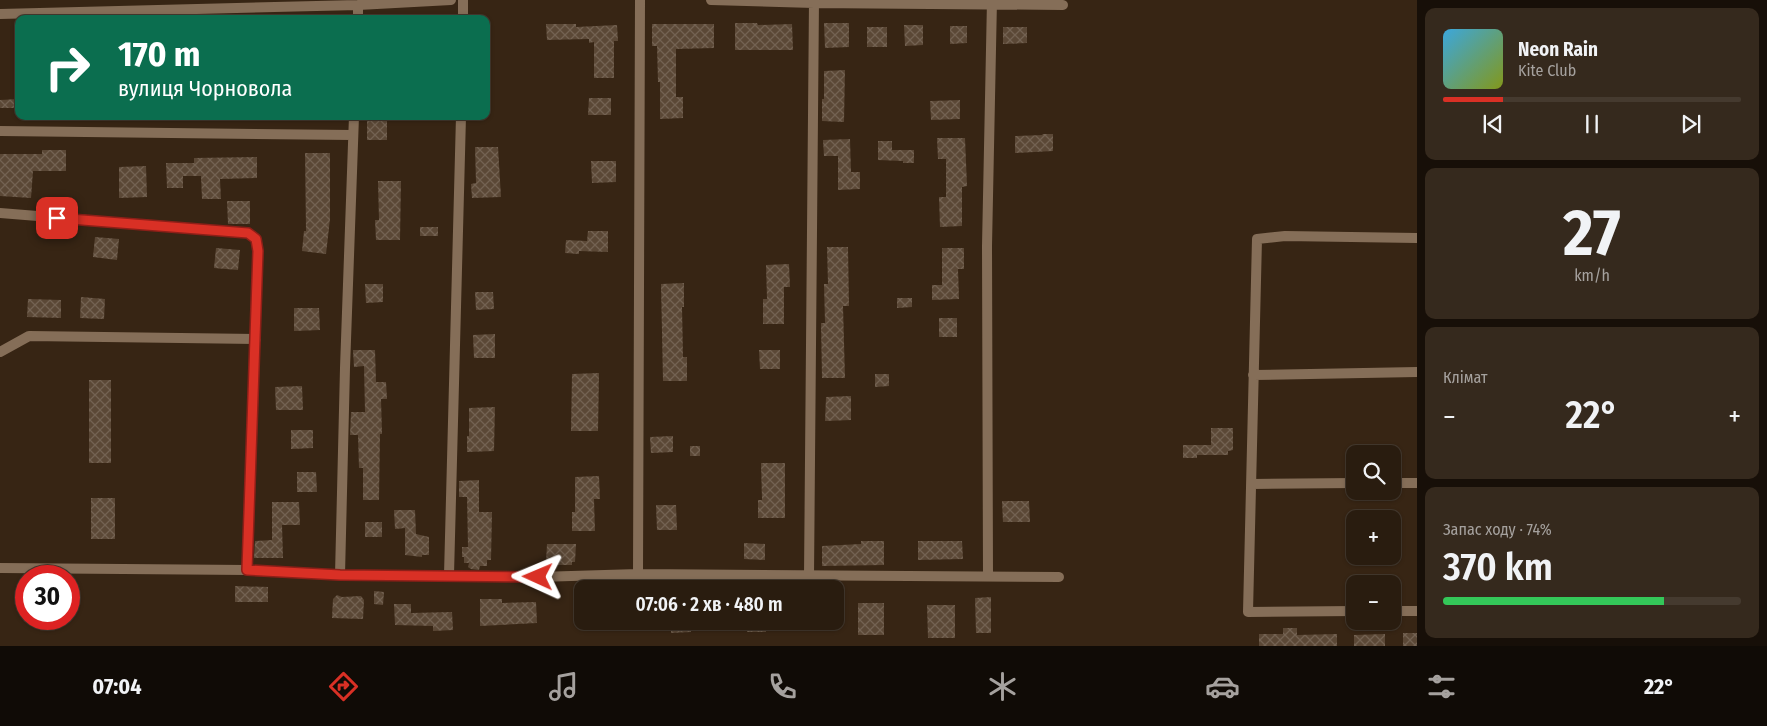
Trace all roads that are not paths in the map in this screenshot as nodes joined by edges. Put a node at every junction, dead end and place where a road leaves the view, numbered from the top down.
1 (451, 0) edge
2 (463, 0) edge
3 (640, 0) edge
4 (711, 0) edge
5 (814, 1) edge
6 (992, 2) edge
7 (277, 4) edge
8 (358, 5) junction
9 (1063, 5) dead end
10 (0, 14) edge
11 (358, 15) edge
12 (463, 15) edge
13 (354, 120) edge
14 (461, 120) edge
15 (0, 131) edge
16 (353, 135) junction
17 (0, 213) edge
18 (1417, 238) edge
19 (256, 339) junction
20 (0, 352) edge
21 (1417, 372) edge
22 (1253, 375) junction
23 (1346, 483) edge
24 (1401, 483) edge
25 (1417, 483) edge
26 (1252, 484) junction
27 (0, 568) edge
28 (247, 570) junction
29 (638, 574) junction
30 (340, 575) junction
31 (449, 575) junction
32 (809, 576) junction
33 (988, 576) junction
34 (1059, 577) dead end
35 (1346, 611) edge
36 (1401, 611) edge
37 (1417, 611) edge

1 - 8 street
2 - 12 street
3 - 29 street
4 - 5 street
5 - 6 street
5 - 32 street
6 - 9 street
6 - 33 street
7 - 8 street
7 - 10 street
8 - 11 street
13 - 16 street
14 - 31 street
15 - 16 street
16 - 30 street
17 - 19 street
18 - 22 street
19 - 20 street
19 - 28 street
21 - 22 street
22 - 26 street
23 - 26 street
24 - 25 street
26 - 35 street
27 - 28 street
28 - 30 street
29 - 31 street
29 - 32 street
30 - 31 street
32 - 33 street
33 - 34 street
36 - 37 street

